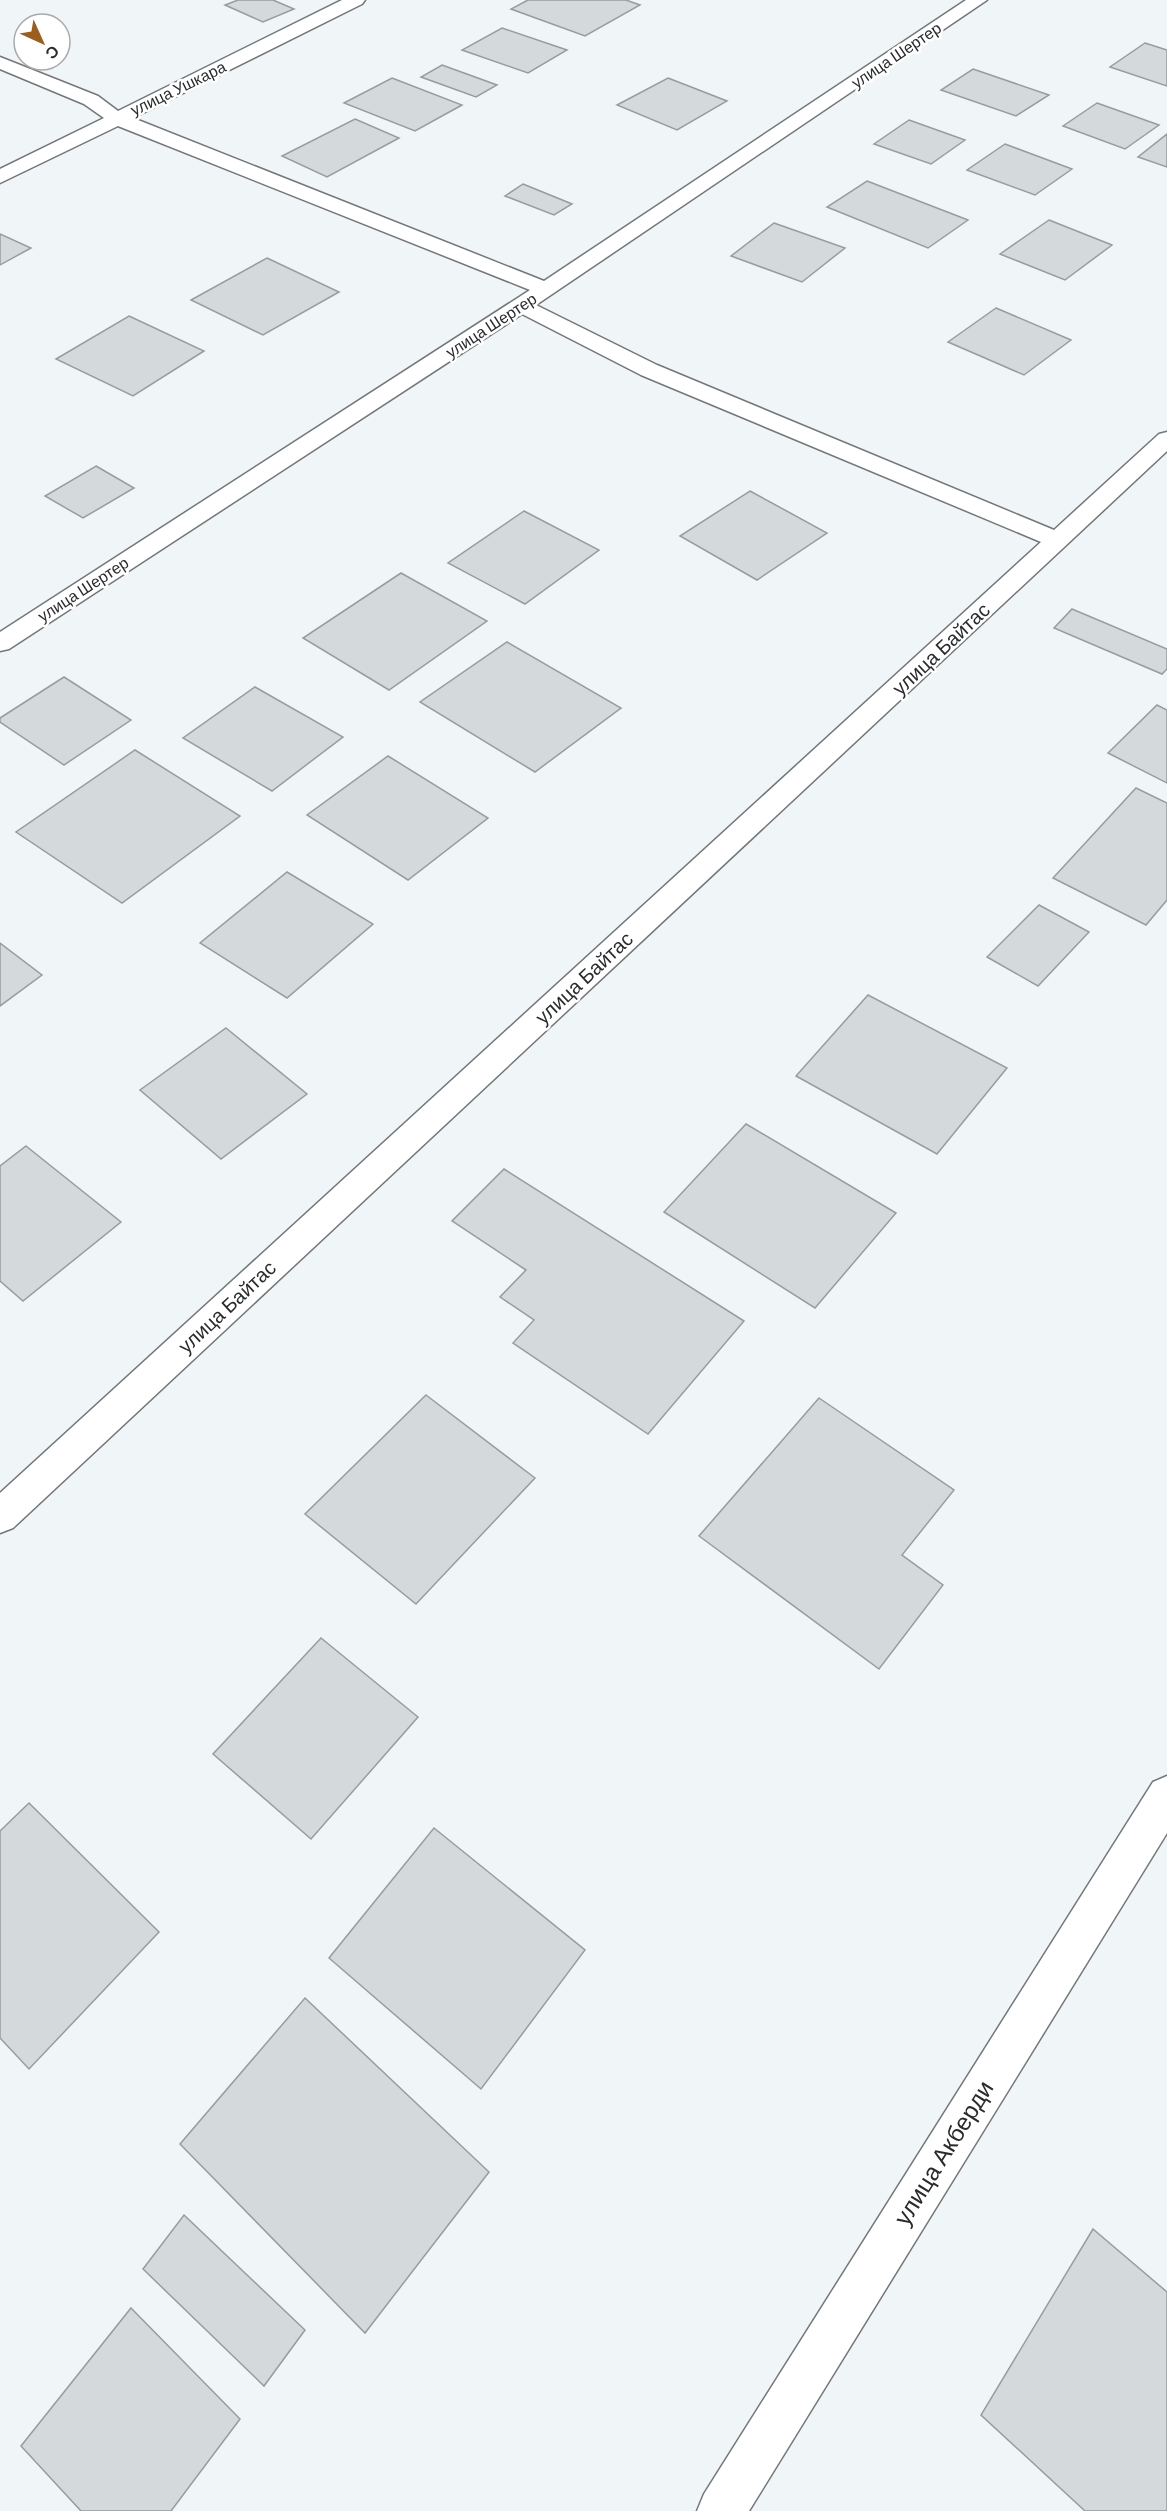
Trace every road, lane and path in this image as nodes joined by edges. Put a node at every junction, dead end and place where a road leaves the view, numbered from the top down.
1 (357, 0) edge
2 (978, 0) edge
3 (0, 62) edge
4 (116, 118) junction
5 (0, 177) edge
6 (546, 289) junction
7 (521, 305) junction
8 (1167, 439) edge
9 (1059, 541) junction
10 (0, 643) edge
11 (0, 1516) edge
12 (1167, 1796) edge
13 (721, 2511) edge

1 - 4 street, улица Ушкара
2 - 6 street, улица Шертер
3 - 4 street
4 - 5 street, улица Ушкара
4 - 6 street
6 - 7 street, улица Шертер
7 - 9 street
7 - 10 street, улица Шертер
8 - 9 street, улица Байтас
9 - 11 street, улица Байтас
12 - 13 street, улица Акберди

